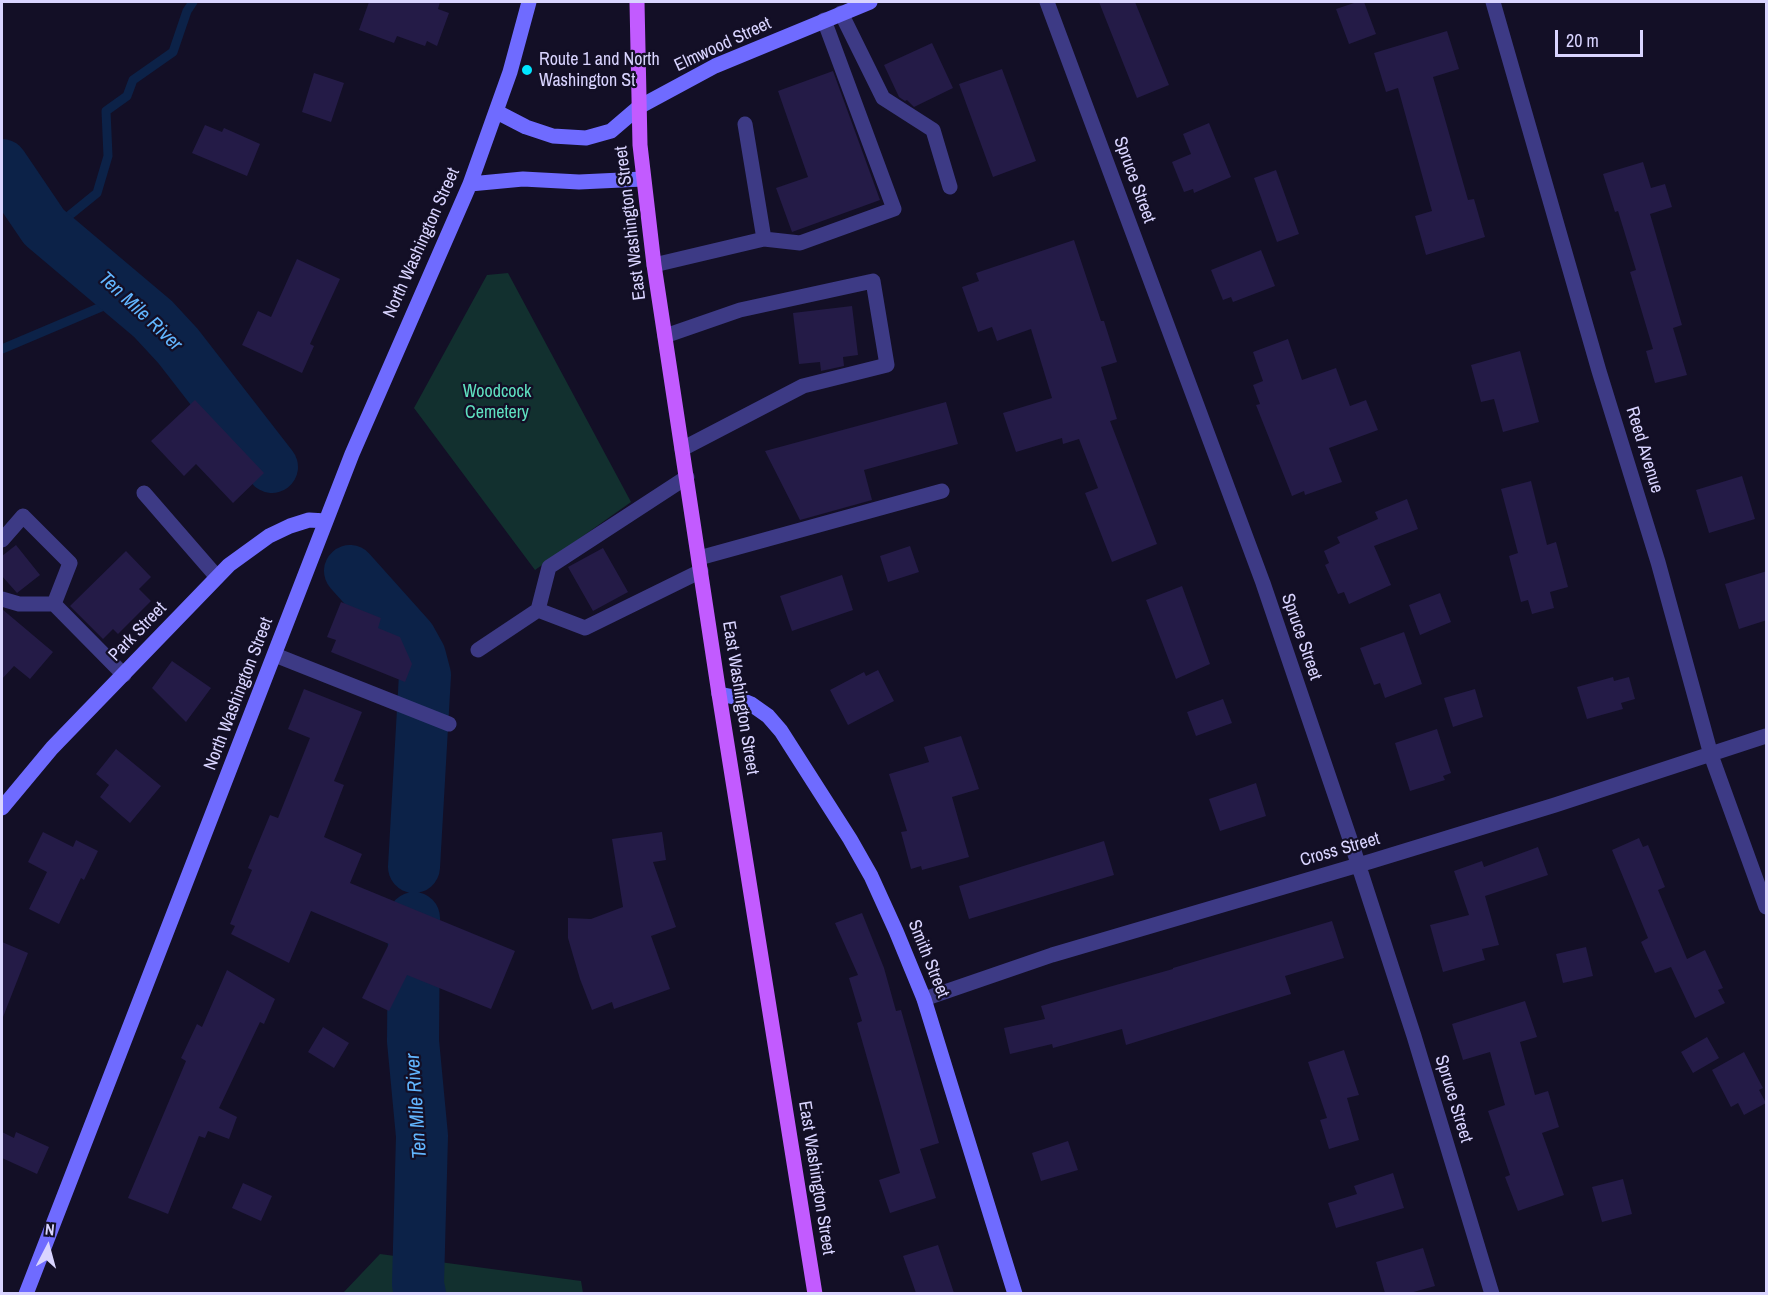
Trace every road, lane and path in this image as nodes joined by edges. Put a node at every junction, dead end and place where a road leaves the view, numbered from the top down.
1 (529, 2) edge
2 (637, 2) edge
3 (870, 2) edge
4 (1047, 2) edge
5 (1493, 2) edge
6 (842, 13) junction
7 (825, 20) junction
8 (639, 107) junction
9 (497, 112) junction
10 (745, 124) dead end
11 (643, 179) junction
12 (470, 184) junction
13 (950, 187) dead end
14 (764, 239) junction
15 (654, 265) junction
16 (665, 336) junction
17 (682, 448) junction
18 (687, 477) junction
19 (942, 491) dead end
20 (144, 493) dead end
21 (326, 521) junction
22 (2, 540) edge
23 (700, 565) junction
24 (217, 578) junction
25 (2, 598) edge
26 (54, 604) junction
27 (538, 610) junction
28 (478, 650) dead end
29 (275, 655) junction
30 (124, 675) junction
31 (719, 694) junction
32 (449, 724) dead end
33 (1767, 736) edge
34 (1711, 755) junction
35 (2, 808) edge
36 (1358, 865) junction
37 (1767, 907) edge
38 (924, 999) junction
39 (26, 1293) edge
40 (815, 1293) edge
41 (1015, 1293) edge
42 (1492, 1293) edge

1 - 9 main road
2 - 8 main road
3 - 6 main road, Elmwood Street
4 - 36 street, Spruce Street
5 - 34 street, Reed Avenue
6 - 7 main road, Elmwood Street
6 - 13 street
7 - 8 main road, Elmwood Street
7 - 14 street
8 - 9 main road, Elmwood Street
8 - 11 main road, East Washington Street
9 - 12 main road, North Washington Street
10 - 14 street
11 - 12 main road
11 - 15 main road, East Washington Street
12 - 21 main road, North Washington Street
14 - 15 street
15 - 16 main road, East Washington Street
16 - 17 main road, East Washington Street
16 - 17 street
17 - 18 main road, East Washington Street
18 - 23 main road, East Washington Street
18 - 27 street
19 - 23 street
20 - 24 street
21 - 24 main road, Park Street
21 - 29 main road, North Washington Street
22 - 26 street
23 - 27 street
23 - 31 main road, East Washington Street
24 - 30 main road, Park Street
25 - 26 street
26 - 30 street
27 - 28 street
29 - 32 street
29 - 39 main road, North Washington Street
30 - 35 main road, Park Street
31 - 38 main road, Smith Street
31 - 40 main road, East Washington Street
33 - 34 street, Cross Street
34 - 36 street, Cross Street
34 - 37 street, Reed Avenue
36 - 38 street, Cross Street
36 - 42 street, Spruce Street
38 - 41 main road, Smith Street

